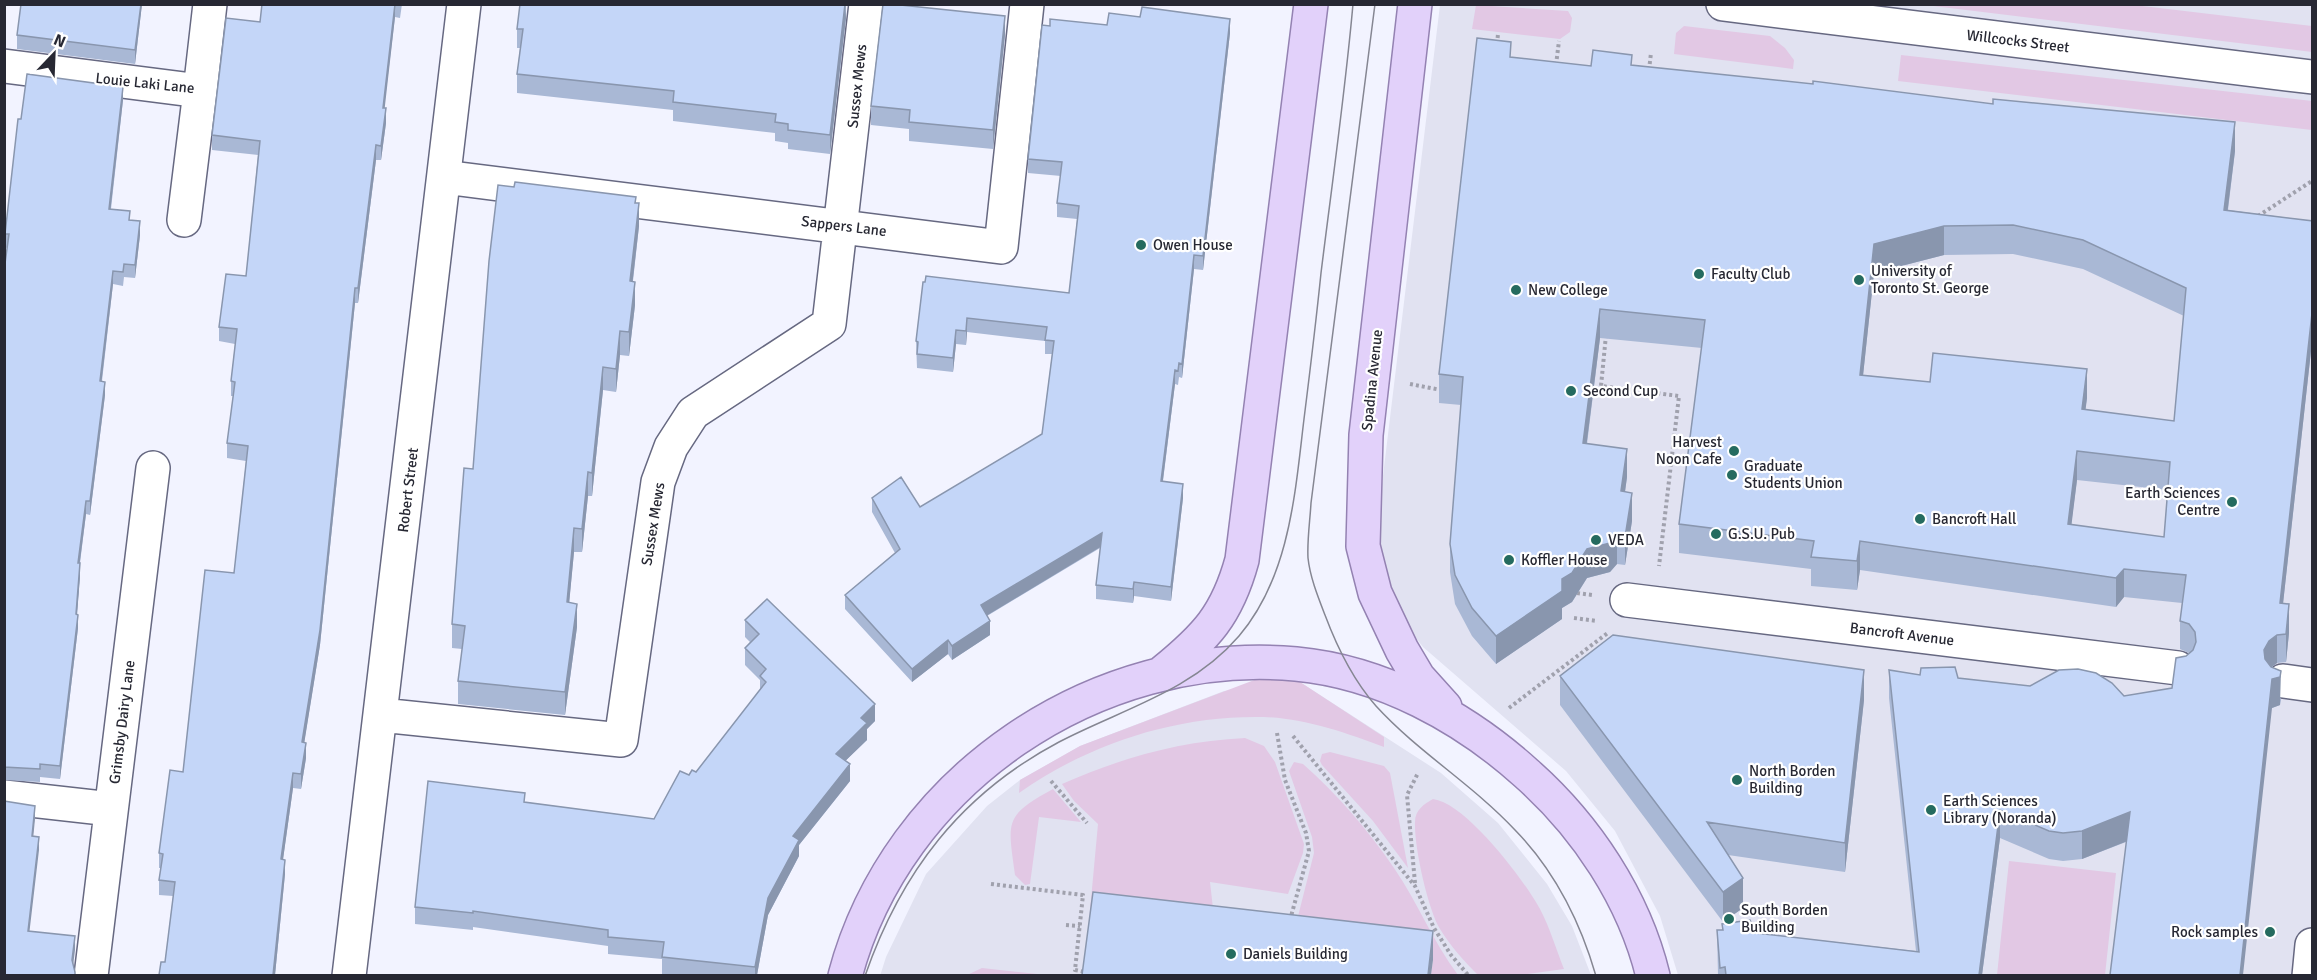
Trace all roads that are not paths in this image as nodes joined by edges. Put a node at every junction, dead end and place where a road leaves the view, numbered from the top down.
1 (210, 4) edge
2 (464, 4) edge
3 (866, 4) edge
4 (1027, 4) edge
5 (1311, 4) edge
6 (1415, 4) edge
7 (1723, 4) edge
8 (4, 66) edge
9 (2313, 77) edge
10 (200, 92) junction
11 (444, 177) junction
12 (184, 220) dead end
13 (841, 226) junction
14 (153, 468) dead end
15 (1642, 602) road end
16 (2178, 668) edge
17 (1160, 674) junction
18 (381, 715) junction
19 (1466, 727) junction
20 (4, 797) edge
21 (111, 809) junction
22 (2313, 945) edge
23 (91, 975) edge
24 (349, 975) edge
25 (846, 975) edge
26 (1653, 975) edge
27 (2309, 975) edge

1 - 10 street, Louie Laki Lane
2 - 11 street, Robert Street
3 - 13 street, Sussex Mews
4 - 13 street, Sappers Lane
5 - 17 main road
6 - 19 main road, Spadina Avenue
7 - 9 street, Willcocks Street
8 - 10 street, Louie Laki Lane
10 - 12 street
11 - 13 street, Sappers Lane
11 - 18 street, Robert Street
13 - 18 street, Sussex Mews
14 - 21 street, Grimsby Dairy Lane
15 - 16 street, Bancroft Avenue
17 - 19 main road
17 - 25 main road
18 - 24 street, Robert Street
19 - 26 main road
20 - 21 street
21 - 23 street, Grimsby Dairy Lane
22 - 27 street

